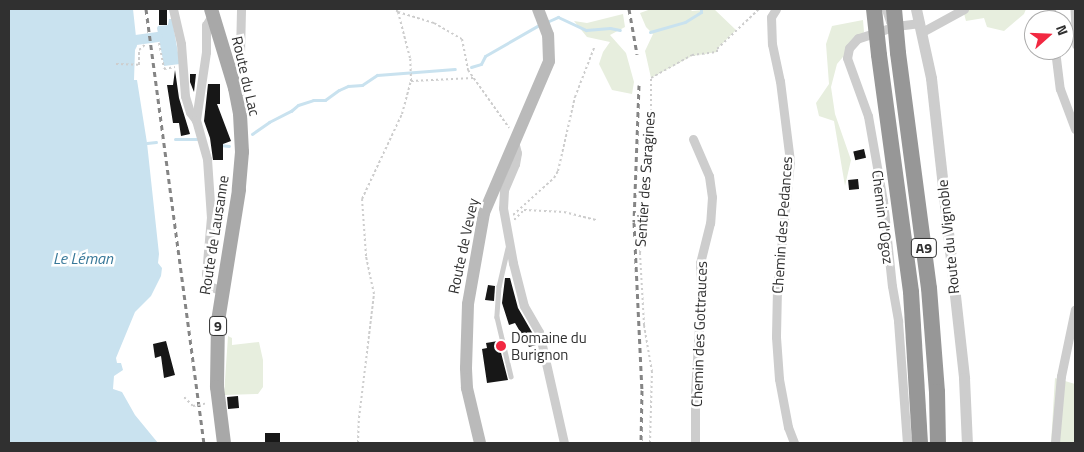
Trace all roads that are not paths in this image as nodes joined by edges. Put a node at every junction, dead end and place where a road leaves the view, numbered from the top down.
1 (173, 9) edge
2 (241, 9) edge
3 (538, 9) edge
4 (776, 9) edge
5 (874, 9) edge
6 (886, 9) edge
7 (894, 9) edge
8 (916, 9) edge
9 (964, 9) edge
10 (1074, 9) edge
11 (212, 11) edge
12 (896, 26) junction
13 (921, 28) junction
14 (1075, 46) edge
15 (1056, 60) edge
16 (232, 75) junction
17 (1073, 117) edge
18 (196, 120) junction
19 (1075, 129) edge
20 (693, 139) dead end
21 (514, 141) junction
22 (242, 152) joint
23 (509, 242) junction
24 (221, 291) junction
25 (1075, 309) edge
26 (511, 376) dead end
27 (224, 443) edge
28 (480, 443) edge
29 (564, 443) edge
30 (695, 443) edge
31 (794, 443) edge
32 (907, 443) edge
33 (920, 443) edge
34 (938, 443) edge
35 (967, 443) edge
36 (1055, 443) edge

1 - 18 street
2 - 16 street
3 - 21 main road, Route de Vevey
4 - 31 street, Chemin des Pedances
5 - 33 highway, A9, bridge
6 - 12 street
7 - 34 highway, A9, bridge
8 - 13 street, Route du Vignoble
9 - 13 street
10 - 14 lane
11 - 16 main road, Route du Lac / 9
11 - 18 street
12 - 13 street, Chemin d'Ogoz
12 - 32 street, Chemin d'Ogoz
13 - 35 street, Route du Vignoble
15 - 17 street
16 - 22 main road, Route du Lac / 9
17 - 19 street
18 - 24 street
20 - 30 street, Chemin des Gottrauces
21 - 23 street
21 - 28 main road, Route de Vevey
22 - 24 main road, Route de Lausanne / 9
23 - 26 lane
23 - 29 street
24 - 27 main road, Route de Lausanne / 9
25 - 36 street

